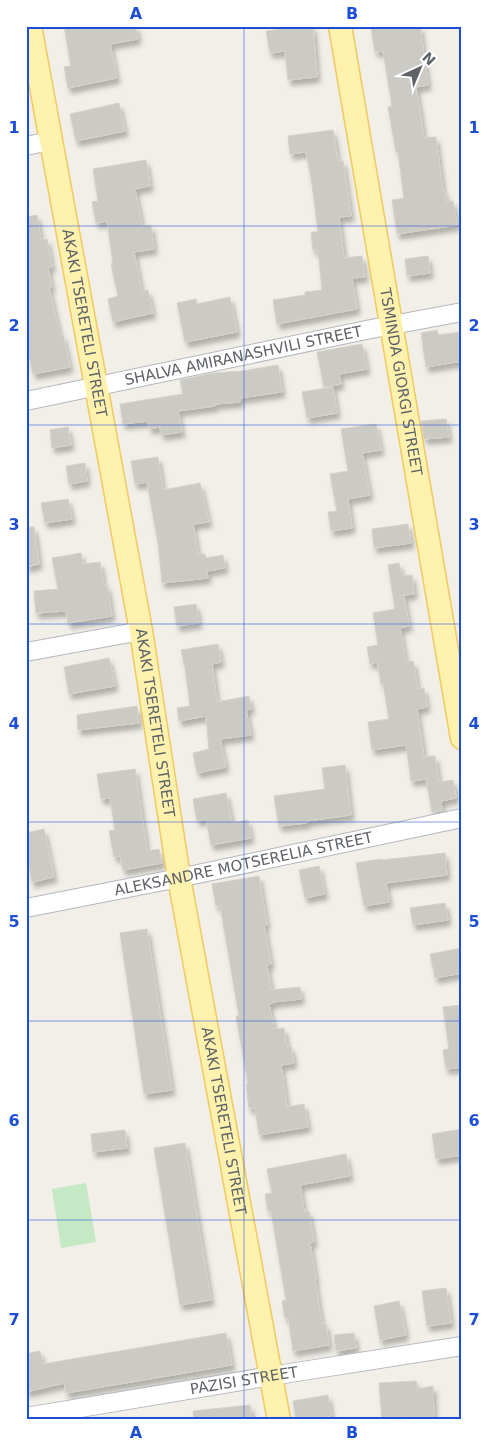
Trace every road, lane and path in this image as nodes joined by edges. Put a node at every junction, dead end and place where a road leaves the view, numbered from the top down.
1 (30, 26) edge
2 (340, 26) edge
3 (50, 141) junction
4 (26, 146) edge
5 (462, 312) edge
6 (391, 325) junction
7 (97, 386) junction
8 (26, 402) edge
9 (141, 631) junction
10 (26, 652) edge
11 (462, 738) edge
12 (462, 818) edge
13 (179, 878) junction
14 (26, 908) edge
15 (462, 1346) edge
16 (271, 1376) junction
17 (26, 1417) edge
18 (279, 1420) edge

1 - 3 main road, AKAKI TSERETELI STREET
2 - 6 main road, TSMINDA GIORGI STREET
3 - 4 street
3 - 7 main road, AKAKI TSERETELI STREET
5 - 6 street, SHALVA AMIRANASHVILI STREET
6 - 7 street, SHALVA AMIRANASHVILI STREET
6 - 11 main road, TSMINDA GIORGI STREET
7 - 8 street, SHALVA AMIRANASHVILI STREET
7 - 9 main road, AKAKI TSERETELI STREET
9 - 10 street
9 - 13 main road, AKAKI TSERETELI STREET
12 - 13 street, ALEKSANDRE MOTSERELIA STREET
13 - 14 street, ALEKSANDRE MOTSERELIA STREET
13 - 16 main road, AKAKI TSERETELI STREET
15 - 16 street, PAZISI STREET
16 - 17 street, PAZISI STREET
16 - 18 main road, AKAKI TSERETELI STREET

